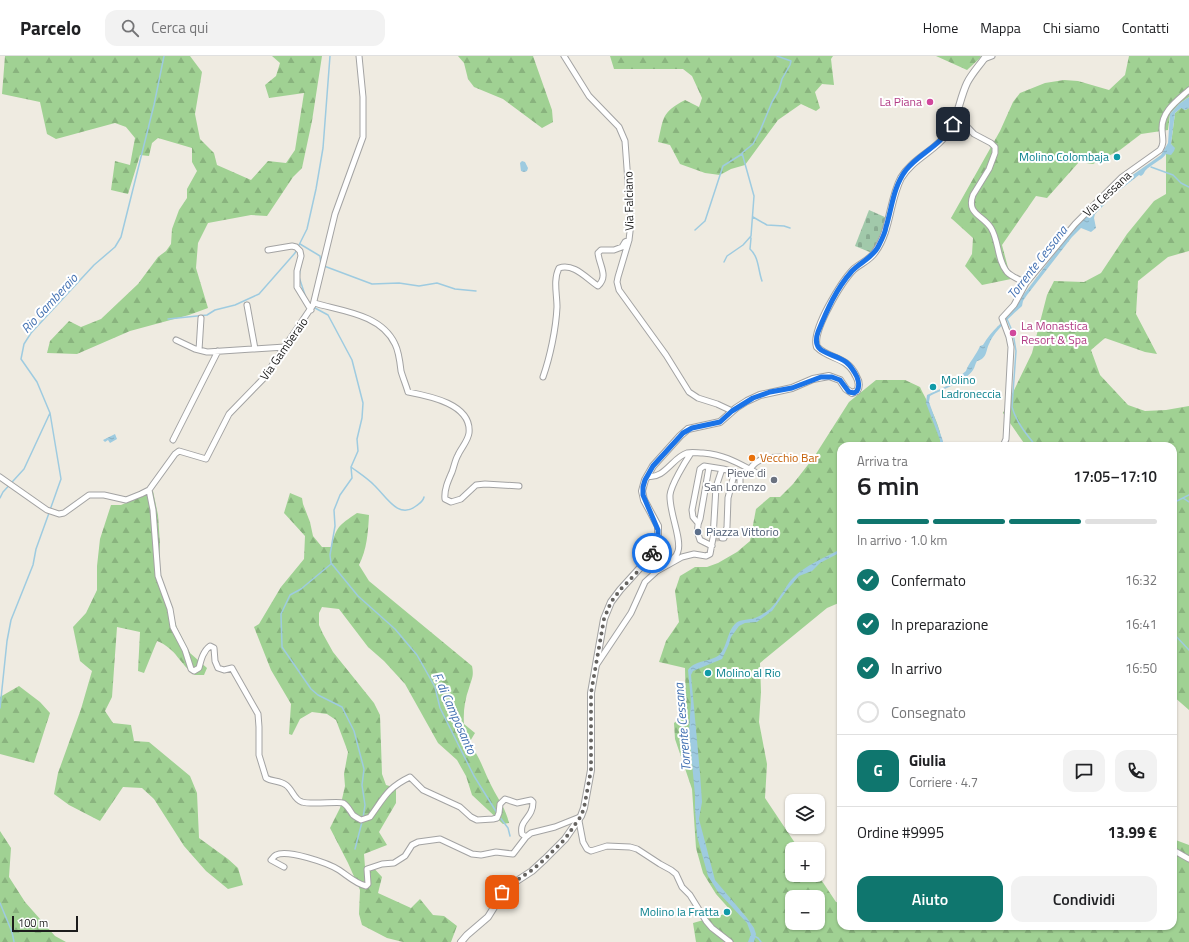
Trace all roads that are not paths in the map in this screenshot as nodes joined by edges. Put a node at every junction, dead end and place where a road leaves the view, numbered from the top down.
1 (359, 56) edge
2 (564, 56) edge
3 (992, 56) edge
4 (985, 57) edge
5 (1189, 90) edge
6 (957, 116) junction
7 (629, 240) junction
8 (268, 250) dead end
9 (1026, 283) junction
10 (314, 303) junction
11 (247, 305) dead end
12 (311, 310) junction
13 (200, 318) dead end
14 (176, 340) dead end
15 (285, 347) junction
16 (255, 349) junction
17 (199, 350) junction
18 (218, 352) junction
19 (543, 377) dead end
20 (732, 411) junction
21 (173, 440) dead end
22 (1005, 442) edge
23 (691, 453) junction
24 (786, 457) dead end
25 (706, 466) junction
26 (722, 469) junction
27 (750, 469) junction
28 (755, 472) dead end
29 (735, 473) junction
30 (647, 476) junction
31 (0, 478) edge
32 (740, 483) dead end
33 (706, 484) junction
34 (519, 486) dead end
35 (716, 487) junction
36 (149, 490) junction
37 (698, 523) junction
38 (722, 538) dead end
39 (712, 546) junction
40 (667, 565) junction
41 (596, 665) junction
42 (580, 818) junction
43 (526, 837) junction
44 (1177, 852) edge
45 (1189, 859) edge
46 (284, 867) dead end
47 (462, 942) edge
48 (730, 942) edge

1 - 10 street, Via Gamberaio
2 - 7 street, Via Falciano
3 - 4 street
4 - 6 street
5 - 9 street, Via Cessana
6 - 9 street
6 - 20 street
7 - 19 street
7 - 20 street, Via Falciano
8 - 12 street
9 - 22 street, Via Cessana
10 - 12 street, Via Gamberaio
10 - 34 street
11 - 16 street
12 - 15 street, Via Gamberaio
13 - 17 street
14 - 17 street
15 - 16 street
15 - 36 street, Via Gamberaio
16 - 18 street
17 - 18 street
18 - 21 street
20 - 30 street
23 - 27 street
23 - 30 street
23 - 40 street
24 - 27 street
25 - 26 street
25 - 33 street
25 - 37 street
26 - 29 street
26 - 35 street
27 - 28 street
29 - 32 street
29 - 38 street
30 - 41 street
31 - 36 street
33 - 35 street
33 - 37 street
35 - 39 street
36 - 43 street
37 - 39 street
39 - 40 street
40 - 41 street
41 - 42 street
42 - 43 street
42 - 47 street
42 - 48 street
43 - 46 street
44 - 45 street

